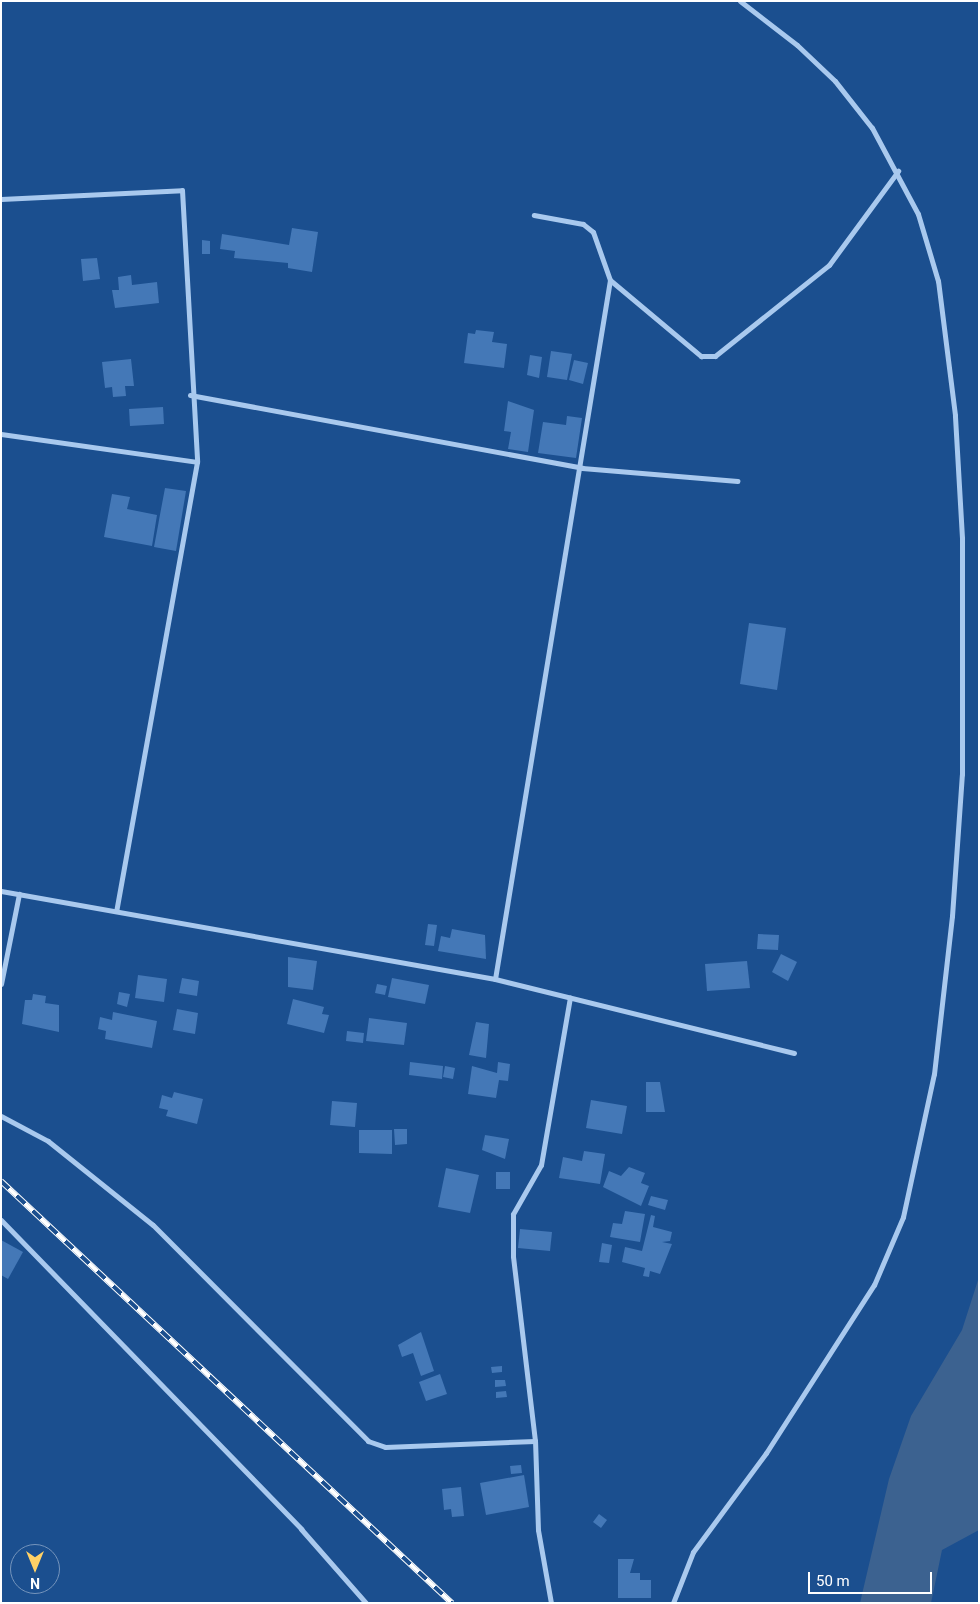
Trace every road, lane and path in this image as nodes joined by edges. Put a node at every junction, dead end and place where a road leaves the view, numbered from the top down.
1 (740, 1) edge
2 (898, 171) junction
3 (1, 199) edge
4 (534, 216) dead end
5 (610, 280) junction
6 (190, 395) junction
7 (1, 434) edge
8 (197, 462) junction
9 (582, 468) junction
10 (737, 481) dead end
11 (1, 891) edge
12 (18, 894) junction
13 (116, 911) junction
14 (495, 979) junction
15 (1, 984) edge
16 (570, 997) junction
17 (794, 1053) dead end
18 (1, 1116) edge
19 (1, 1220) edge
20 (535, 1441) junction
21 (366, 1603) edge
22 (551, 1603) edge
23 (673, 1603) edge

1 - 2 street
2 - 5 street
2 - 23 street
3 - 6 street
4 - 5 street
5 - 9 street
6 - 8 street
6 - 9 street
7 - 8 street
8 - 13 street
9 - 10 street
9 - 14 street
11 - 12 street
12 - 13 street
12 - 15 street
13 - 14 street
14 - 16 street
16 - 17 street
16 - 20 street
18 - 20 street
19 - 21 street
20 - 22 street

